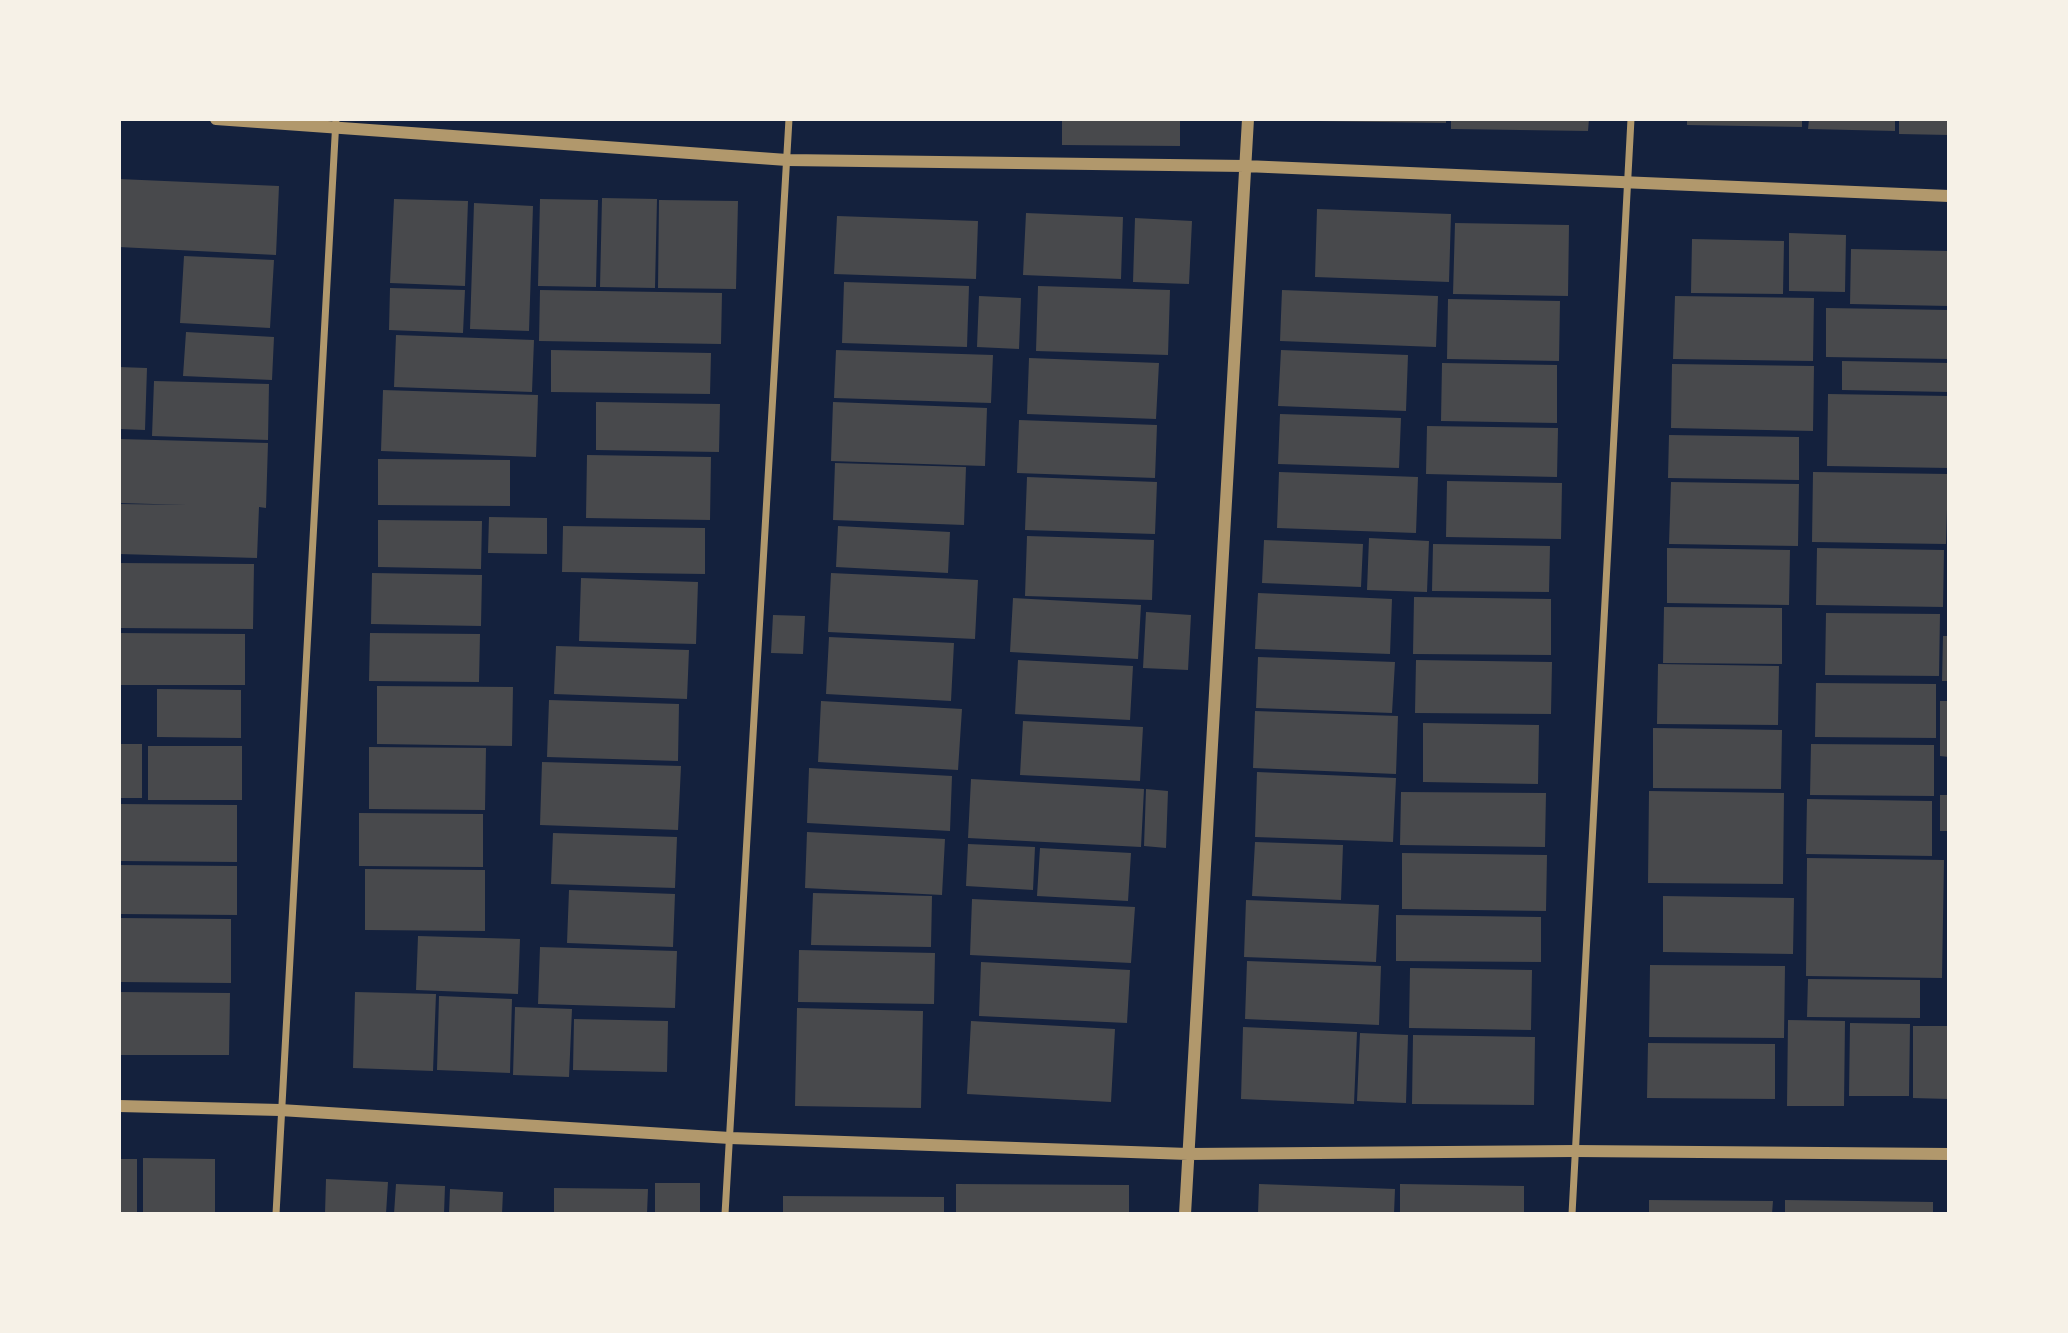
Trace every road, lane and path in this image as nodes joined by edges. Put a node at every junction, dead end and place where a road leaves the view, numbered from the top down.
1 (216, 119) edge
2 (789, 119) edge
3 (1248, 119) edge
4 (1631, 119) edge
5 (336, 124) edge
6 (787, 160) junction
7 (1245, 166) junction
8 (1628, 182) junction
9 (1949, 196) edge
10 (119, 1106) edge
11 (280, 1110) junction
12 (730, 1138) junction
13 (1575, 1151) junction
14 (1188, 1154) junction
15 (1949, 1154) edge
16 (276, 1214) edge
17 (725, 1214) edge
18 (1185, 1214) edge
19 (1572, 1214) edge

1 - 5 street
2 - 6 street
3 - 7 street
4 - 8 street
5 - 6 street
5 - 11 street
6 - 7 street
6 - 12 street
7 - 8 street
7 - 14 street
8 - 9 street
8 - 13 street
10 - 11 street
11 - 12 street
11 - 16 street
12 - 14 street
12 - 17 street
13 - 14 street
13 - 15 street
13 - 19 street
14 - 18 street

